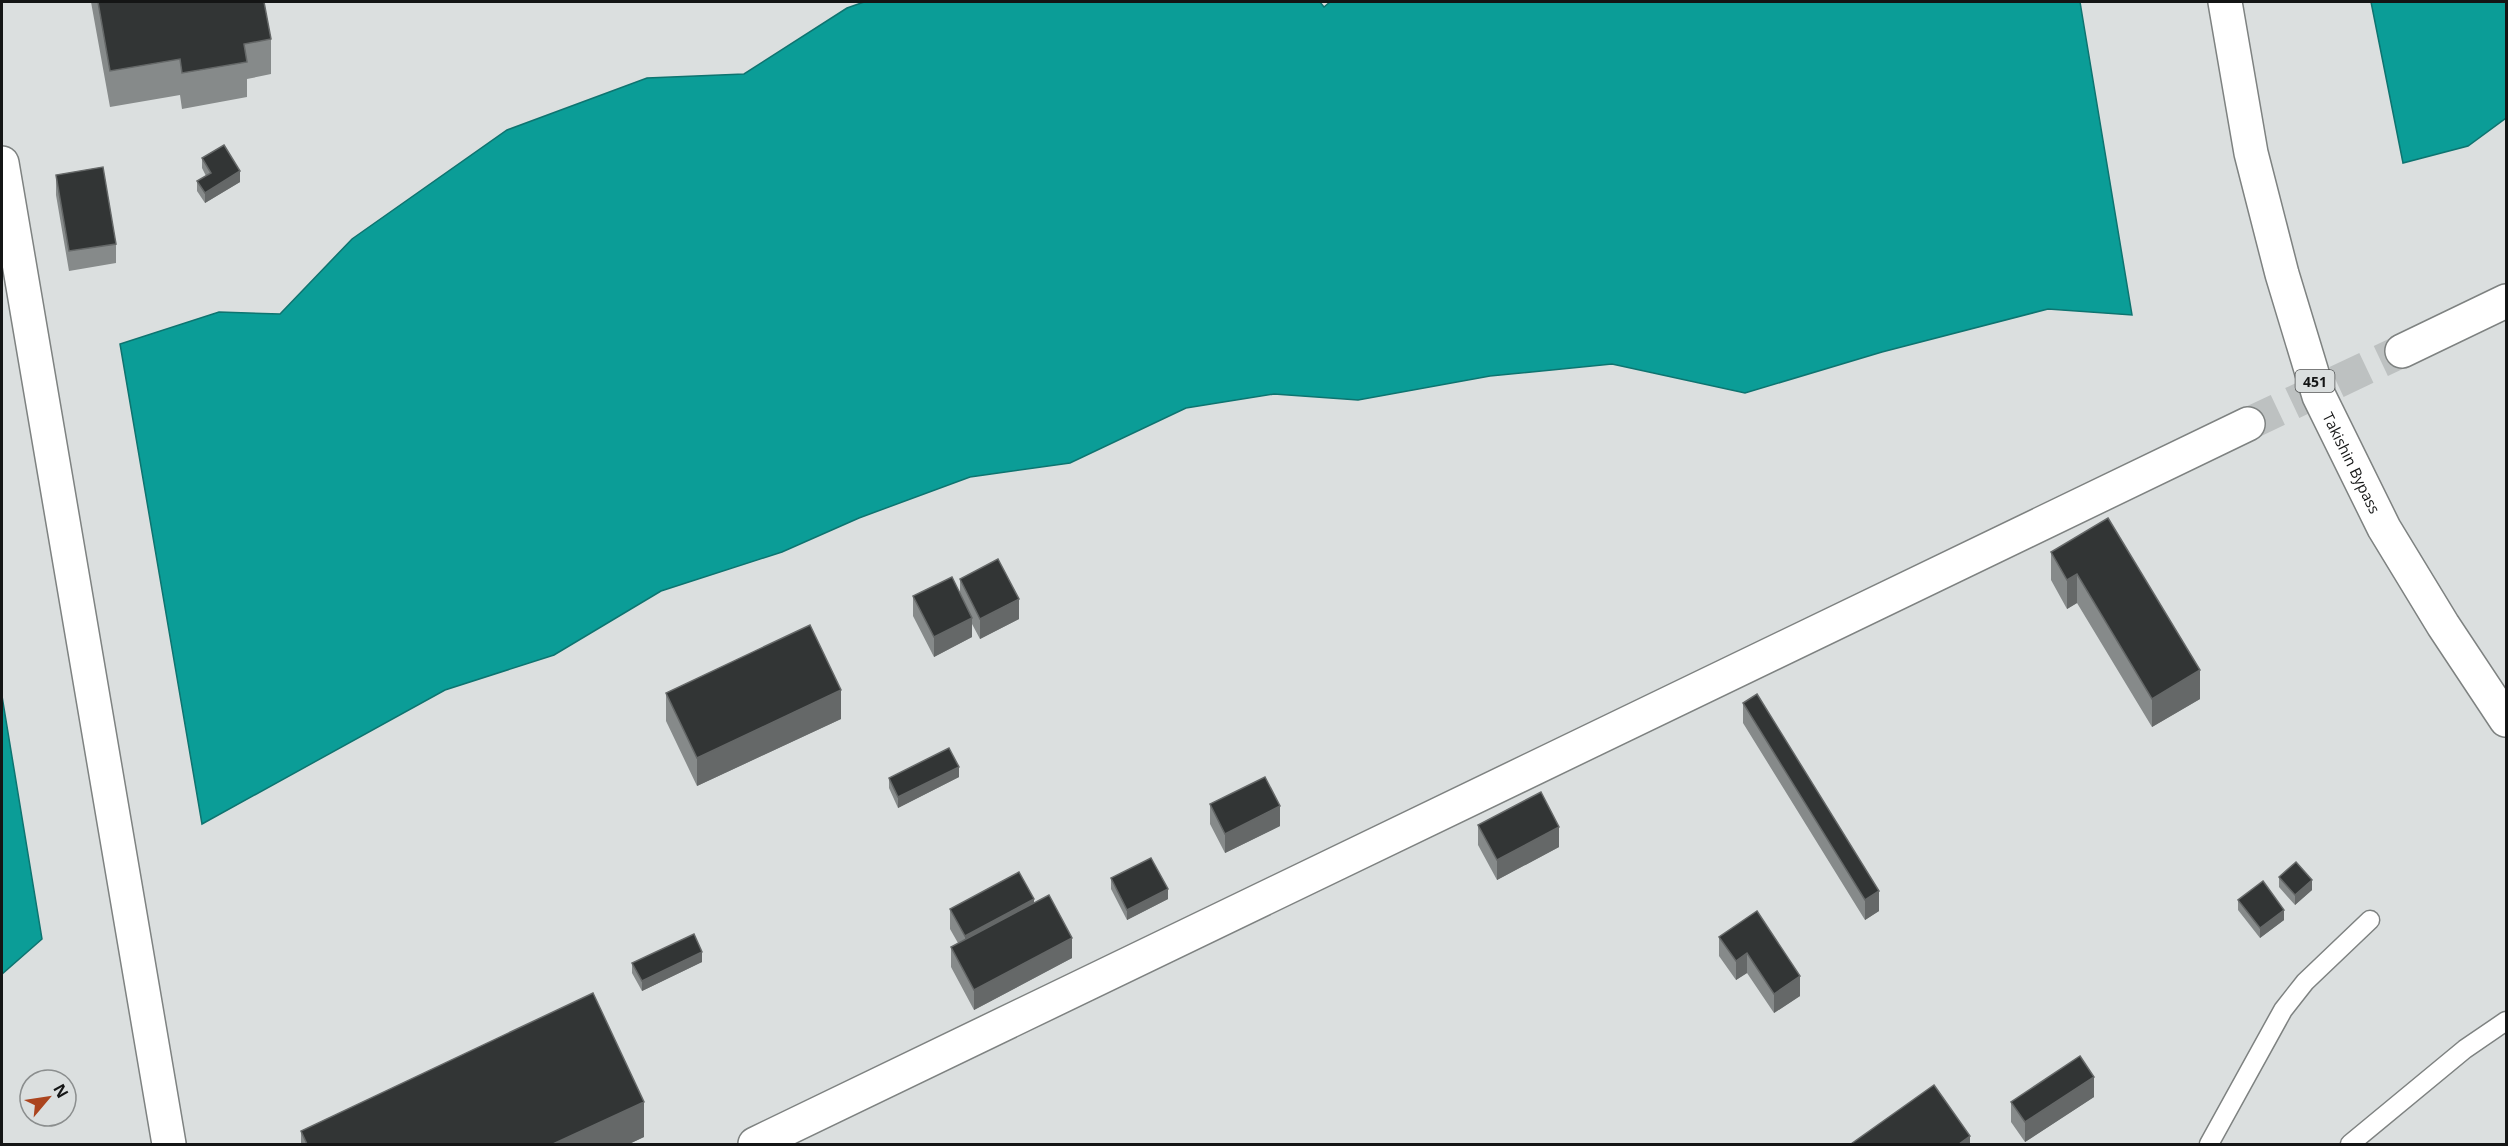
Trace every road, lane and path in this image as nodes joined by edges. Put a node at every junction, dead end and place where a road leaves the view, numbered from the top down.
1 (2225, 2) edge
2 (2, 163) edge
3 (2506, 301) edge
4 (2402, 351) tunnel mouth
5 (2248, 424) tunnel mouth
6 (2506, 720) edge
7 (2370, 920) dead end
8 (2506, 1021) edge
9 (170, 1144) edge
10 (755, 1144) edge
11 (2209, 1144) edge
12 (2350, 1144) edge

1 - 6 main road, Takishin Bypass / 451
2 - 9 main road
3 - 4 main road
5 - 10 main road
7 - 11 lane
8 - 12 lane

